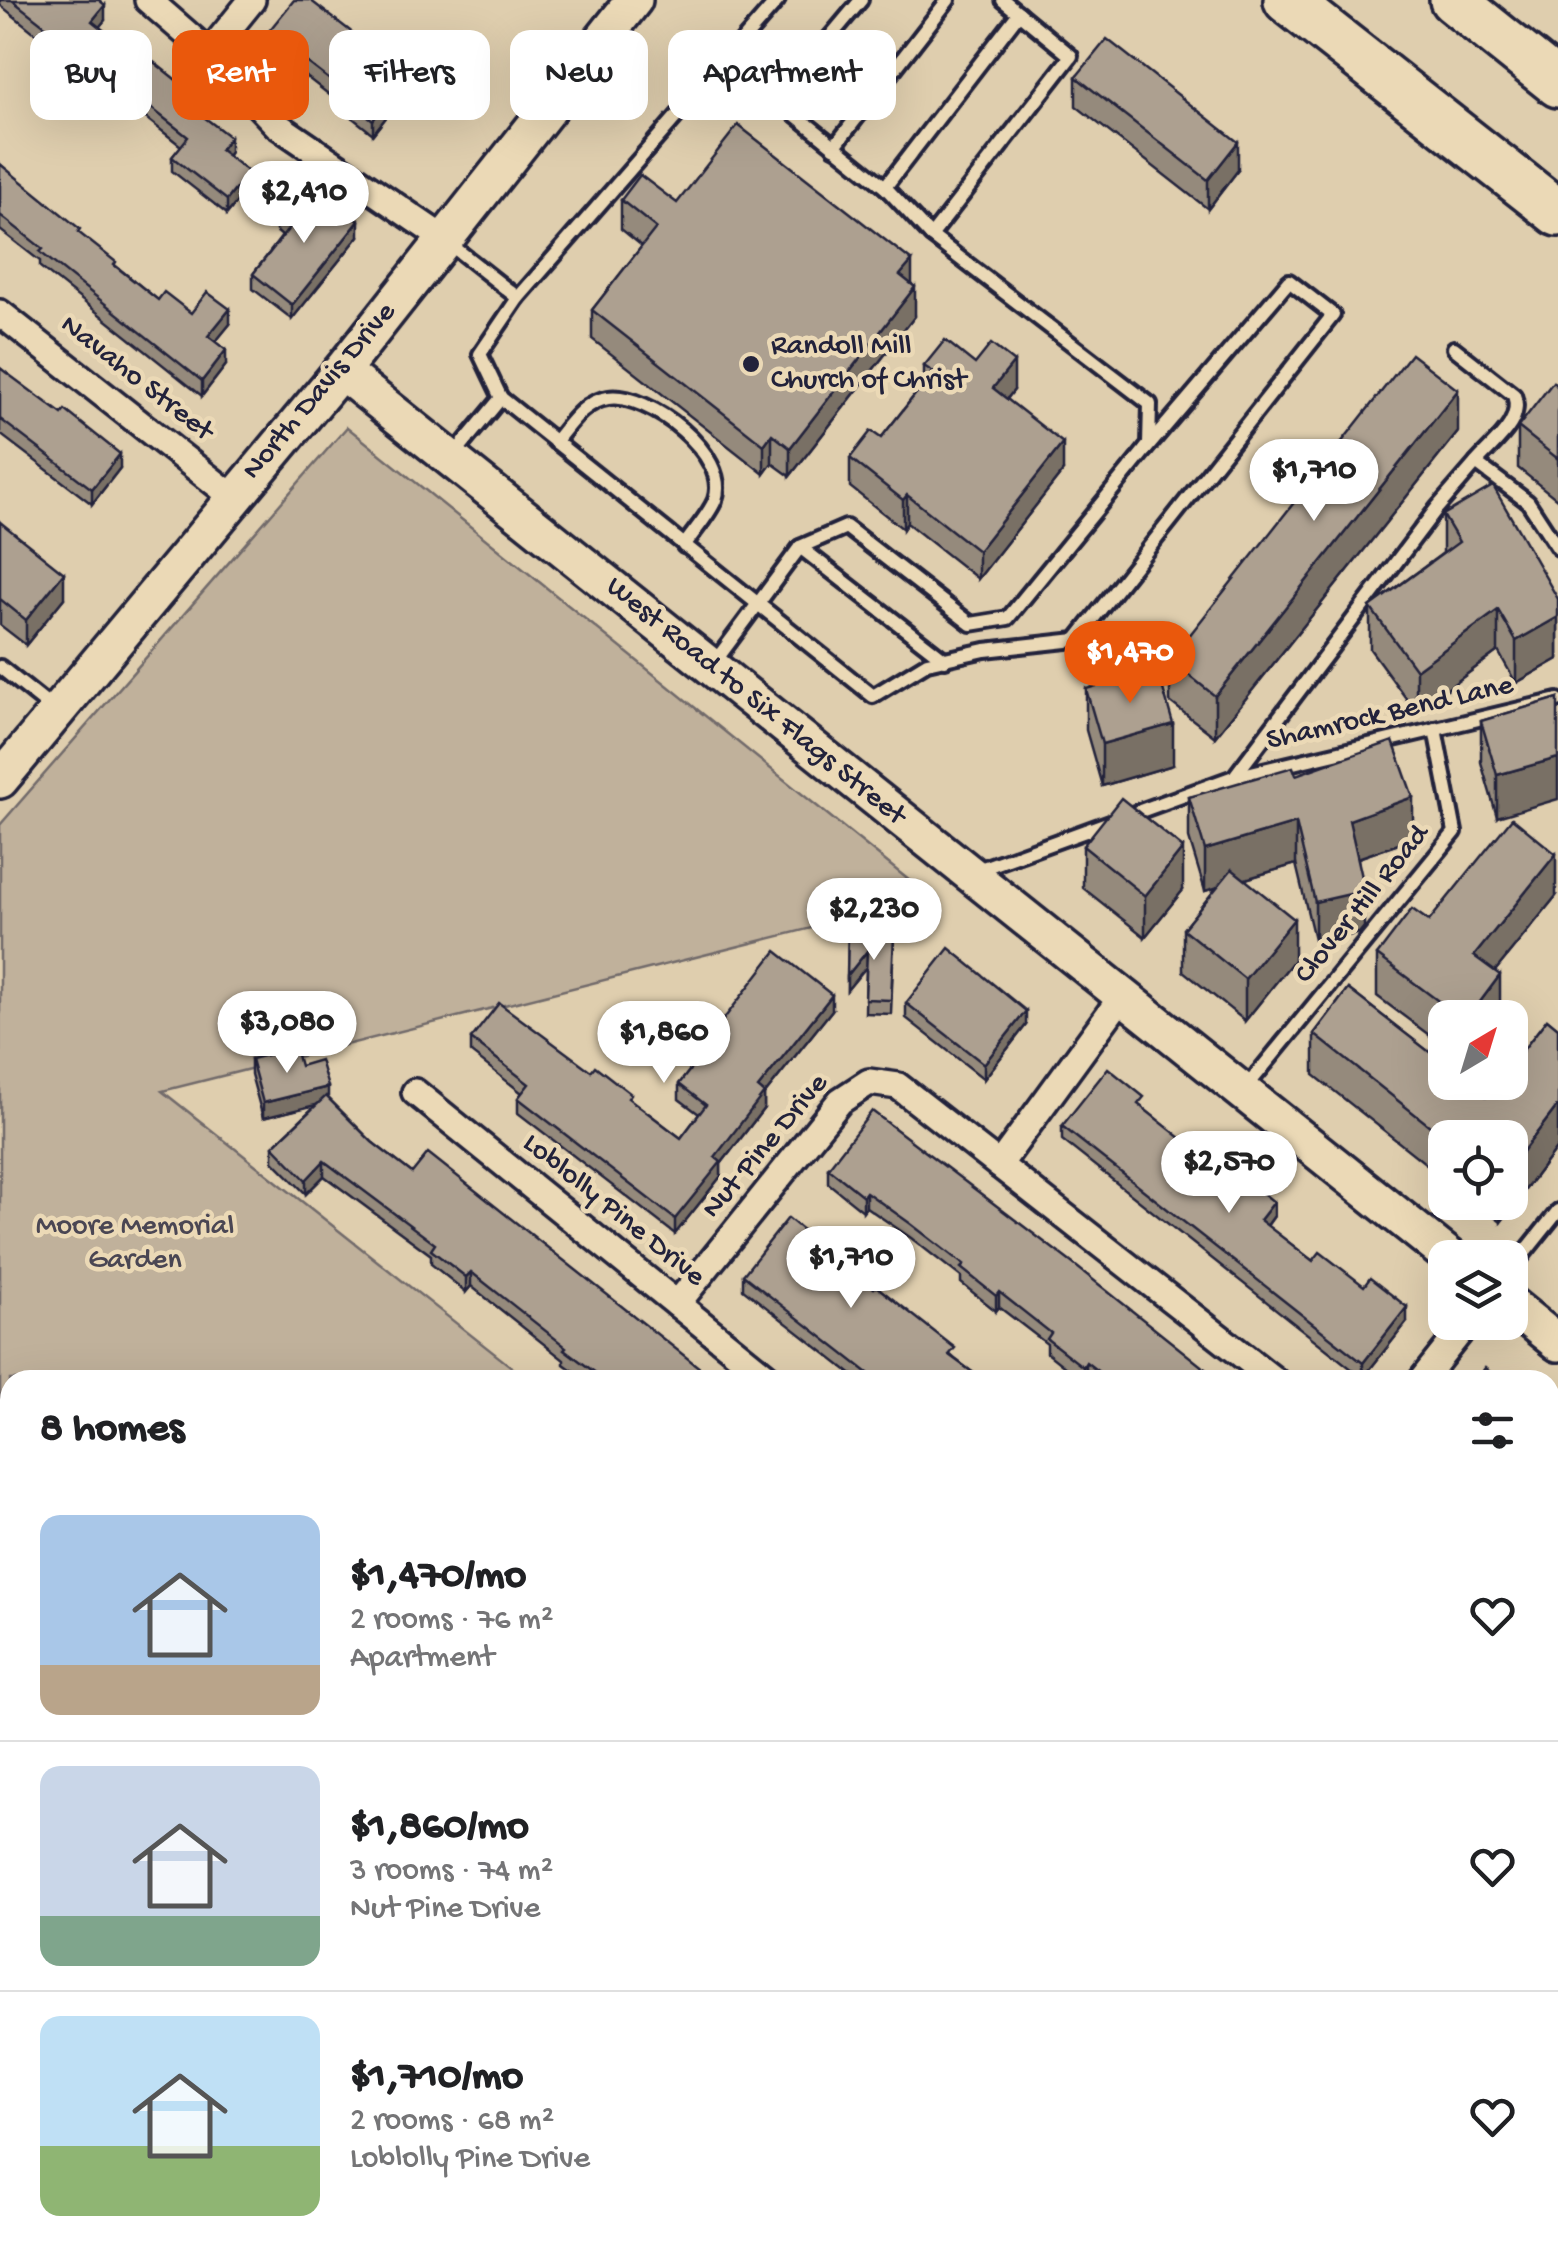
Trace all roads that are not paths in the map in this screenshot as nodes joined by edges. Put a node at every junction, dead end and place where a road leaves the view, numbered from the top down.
1 (148, 0) edge
2 (252, 0) edge
3 (634, 0) edge
4 (778, 0) edge
5 (861, 0) edge
6 (948, 0) edge
7 (1003, 0) edge
8 (1286, 0) edge
9 (1453, 0) edge
10 (1494, 0) edge
11 (1020, 13) junction
12 (183, 30) edge
13 (228, 30) edge
14 (751, 30) edge
15 (836, 30) edge
16 (1558, 49) edge
17 (1558, 84) edge
18 (272, 120) edge
19 (673, 120) edge
20 (801, 120) edge
21 (834, 146) junction
22 (885, 187) junction
23 (1558, 212) edge
24 (931, 236) junction
25 (444, 239) junction
26 (518, 298) junction
27 (0, 313) edge
28 (1454, 348) dead end
29 (341, 371) junction
30 (501, 398) junction
31 (555, 442) junction
32 (1146, 450) junction
33 (451, 458) junction
34 (1476, 463) junction
35 (232, 497) junction
36 (684, 546) junction
37 (800, 547) junction
38 (1558, 548) edge
39 (757, 604) junction
40 (945, 660) junction
41 (711, 666) junction
42 (0, 667) edge
43 (1558, 700) edge
44 (56, 712) junction
45 (1435, 729) junction
46 (1234, 777) junction
47 (0, 780) edge
48 (970, 873) junction
49 (1123, 996) junction
50 (1243, 1091) junction
51 (414, 1092) dead end
52 (999, 1165) junction
53 (1558, 1211) edge
54 (1429, 1240) edge
55 (1528, 1248) edge
56 (677, 1304) junction
57 (1528, 1318) edge
58 (1454, 1340) edge
59 (1558, 1342) edge
60 (759, 1370) edge
61 (1261, 1370) edge
62 (1430, 1370) edge

1 - 12 street
2 - 13 street
3 - 25 street, North Davis Drive
4 - 14 lane
5 - 15 lane
6 - 21 lane
7 - 11 lane
8 - 23 highway
9 - 17 highway
10 - 16 highway
11 - 22 lane
11 - 24 lane
18 - 25 street
19 - 26 lane
20 - 21 lane
21 - 22 lane
22 - 24 lane
24 - 32 lane
25 - 26 lane
25 - 29 street, North Davis Drive
26 - 30 lane
27 - 35 street, Navaho Street
28 - 34 lane
29 - 33 street, West Road to Six Flags Street
29 - 35 street, North Davis Drive
30 - 31 lane
30 - 33 lane
31 - 36 lane
31 - 36 lane
32 - 37 lane
32 - 40 lane
33 - 41 street, West Road to Six Flags Street
34 - 38 lane
34 - 46 lane
35 - 44 street, North Davis Drive
36 - 39 lane
37 - 39 lane
37 - 40 lane
39 - 40 lane
39 - 41 lane
41 - 48 street, West Road to Six Flags Street
42 - 44 lane
43 - 45 lane, Shamrock Bend Lane
44 - 47 street, North Davis Drive
45 - 46 lane, Shamrock Bend Lane
45 - 50 lane, Clover Hill Road
46 - 48 lane, Shamrock Bend Lane
48 - 49 street, West Road to Six Flags Street
49 - 50 street, West Road to Six Flags Street
49 - 52 street
50 - 54 street, West Road to Six Flags Street
51 - 56 street, Loblolly Pine Drive
52 - 56 street, Nut Pine Drive
52 - 61 street
53 - 55 lane
56 - 60 street, Loblolly Pine Drive
57 - 59 street
58 - 62 street

